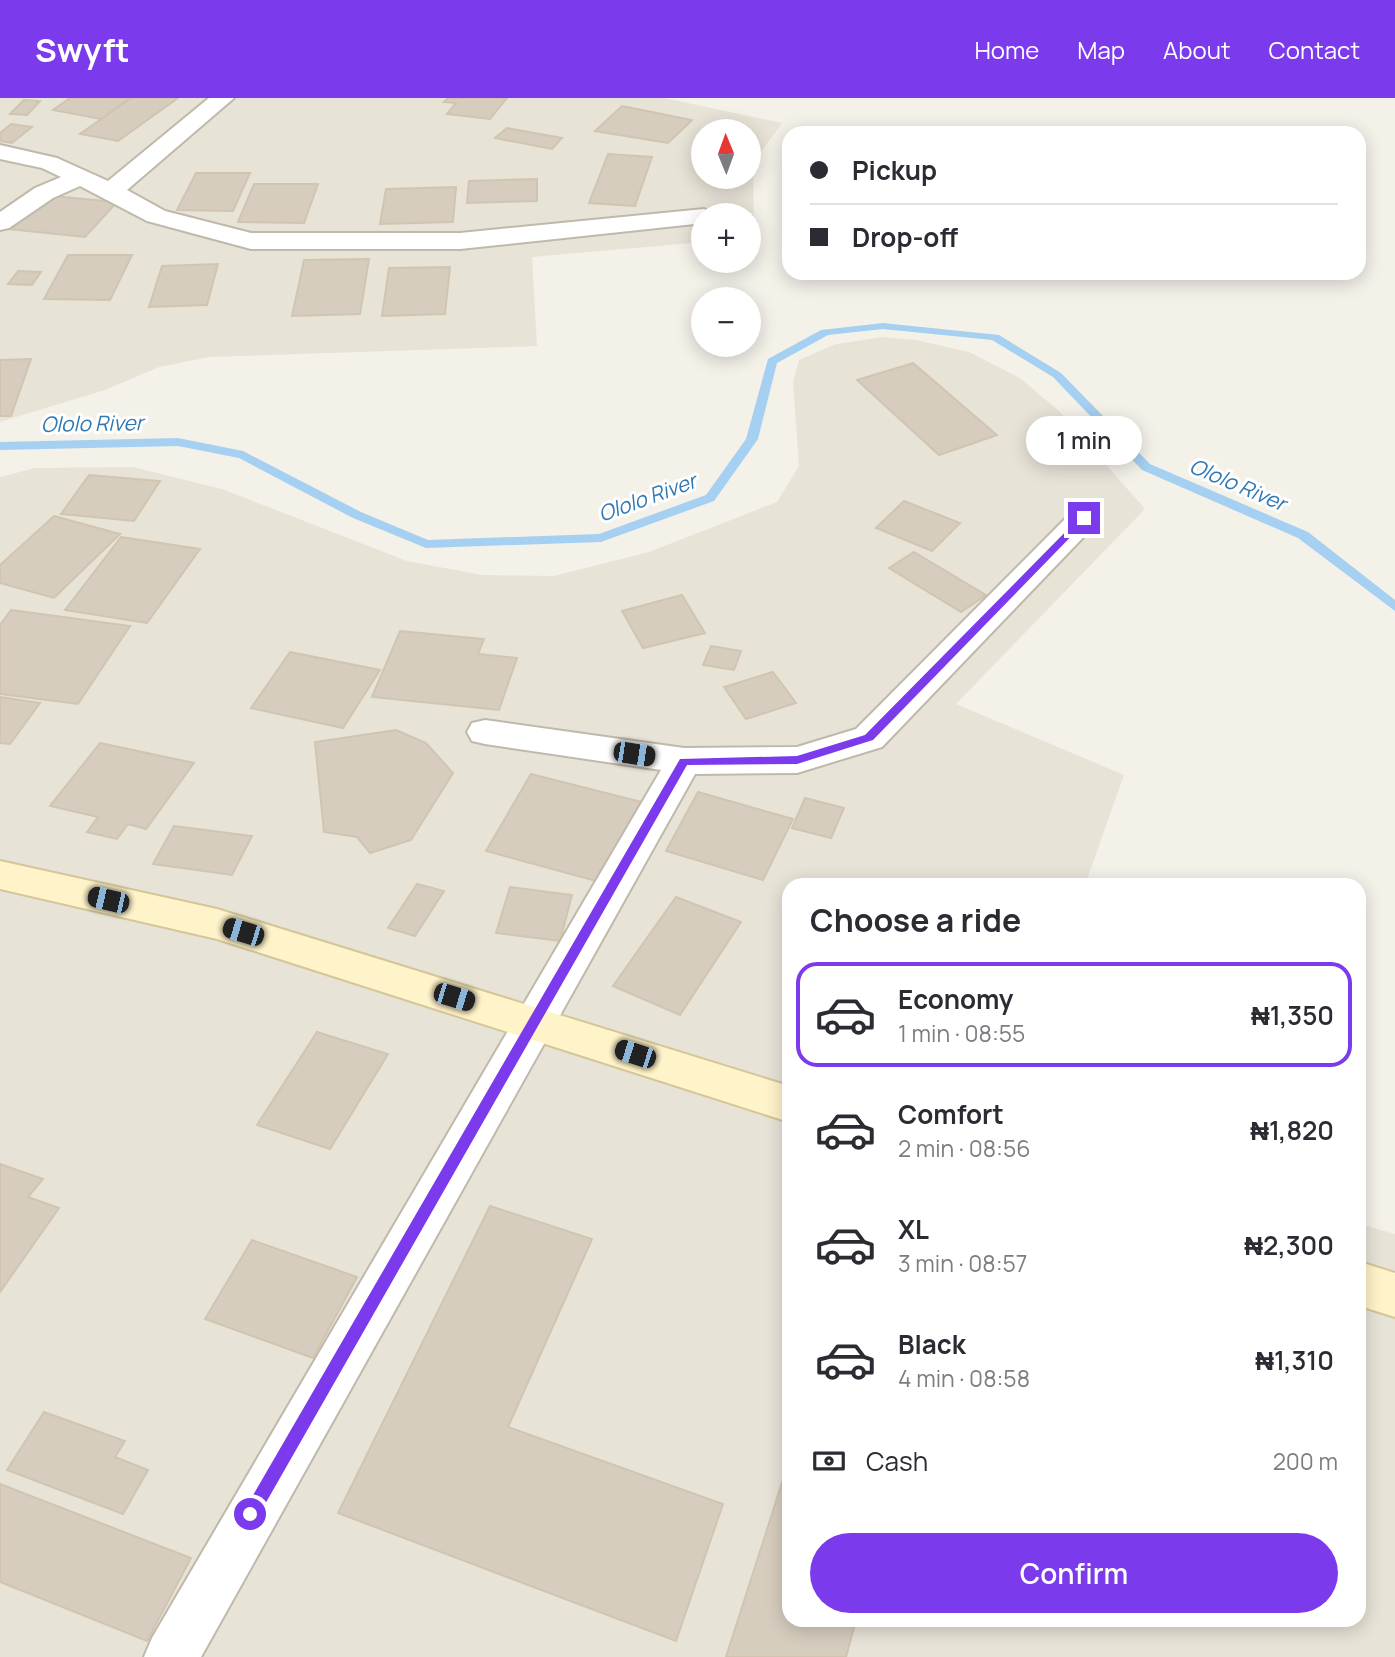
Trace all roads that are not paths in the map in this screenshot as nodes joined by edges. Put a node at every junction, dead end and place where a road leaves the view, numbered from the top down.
1 (223, 98) edge
2 (0, 152) edge
3 (81, 177) junction
4 (111, 191) junction
5 (691, 217) edge
6 (0, 223) edge
7 (1084, 518) dead end
8 (485, 732) dead end
9 (684, 761) junction
10 (0, 875) edge
11 (533, 1021) junction
12 (782, 1102) edge
13 (1366, 1286) edge
14 (1395, 1294) edge
15 (171, 1657) edge

1 - 4 street
2 - 3 street
3 - 4 street
3 - 6 street
4 - 5 street
7 - 9 street
8 - 9 street
9 - 11 street
10 - 11 main road
11 - 12 main road
11 - 15 street
13 - 14 main road

